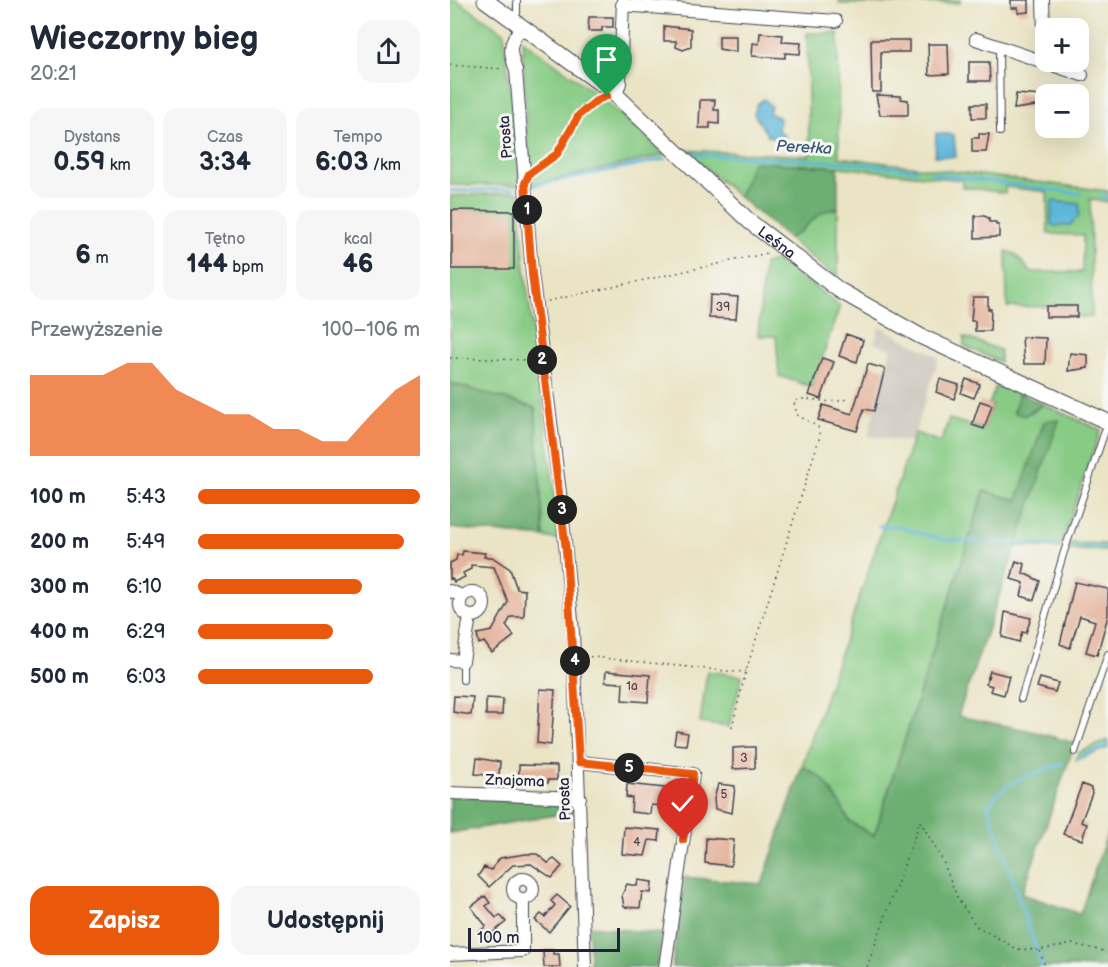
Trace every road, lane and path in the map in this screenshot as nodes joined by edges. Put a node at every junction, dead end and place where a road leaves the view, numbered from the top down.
1 (485, 0) edge
2 (517, 0) edge
3 (1043, 0) edge
4 (622, 2) edge
5 (1044, 18) edge
6 (836, 21) dead end
7 (518, 23) junction
8 (976, 39) dead end
9 (999, 48) junction
10 (1035, 61) edge
11 (450, 65) edge
12 (516, 70) junction
13 (1072, 72) edge
14 (1082, 75) dead end
15 (610, 95) junction
16 (1000, 132) dead end
17 (525, 183) junction
18 (773, 248) dead end
19 (536, 304) junction
20 (542, 357) junction
21 (450, 358) edge
22 (849, 398) dead end
23 (1108, 422) edge
24 (450, 591) edge
25 (462, 596) junction
26 (470, 616) junction
27 (1108, 654) edge
28 (574, 657) junction
29 (450, 660) edge
30 (463, 661) junction
31 (746, 671) junction
32 (463, 680) dead end
33 (1021, 699) dead end
34 (732, 727) dead end
35 (1075, 752) dead end
36 (579, 762) junction
37 (450, 793) edge
38 (580, 798) junction
39 (523, 900) dead end
40 (1040, 950) junction
41 (1108, 952) edge
42 (450, 954) edge
43 (585, 967) edge
44 (665, 967) edge
45 (867, 967) edge
46 (1045, 967) edge

1 - 7 street, Leśna
2 - 7 lane
3 - 5 street
4 - 6 street
4 - 15 street
7 - 12 street, Prosta
7 - 15 street, Leśna
8 - 9 street
9 - 10 street
9 - 16 lane
11 - 12 path
12 - 17 street, Prosta
13 - 14 street
15 - 17 path
15 - 23 street, Leśna
17 - 19 street, Prosta
18 - 19 path
19 - 20 street, Prosta
20 - 21 path
20 - 28 street, Prosta
22 - 31 path
23 - 33 lane
24 - 25 street
25 - 26 street
25 - 26 street
26 - 30 street
27 - 35 lane
28 - 31 path
28 - 36 street, Prosta
29 - 30 street
30 - 32 lane
31 - 34 path
36 - 38 street, Prosta
36 - 44 street
37 - 38 street, Znajoma
38 - 43 street, Prosta
39 - 42 street
40 - 41 path
40 - 45 path
40 - 46 path

